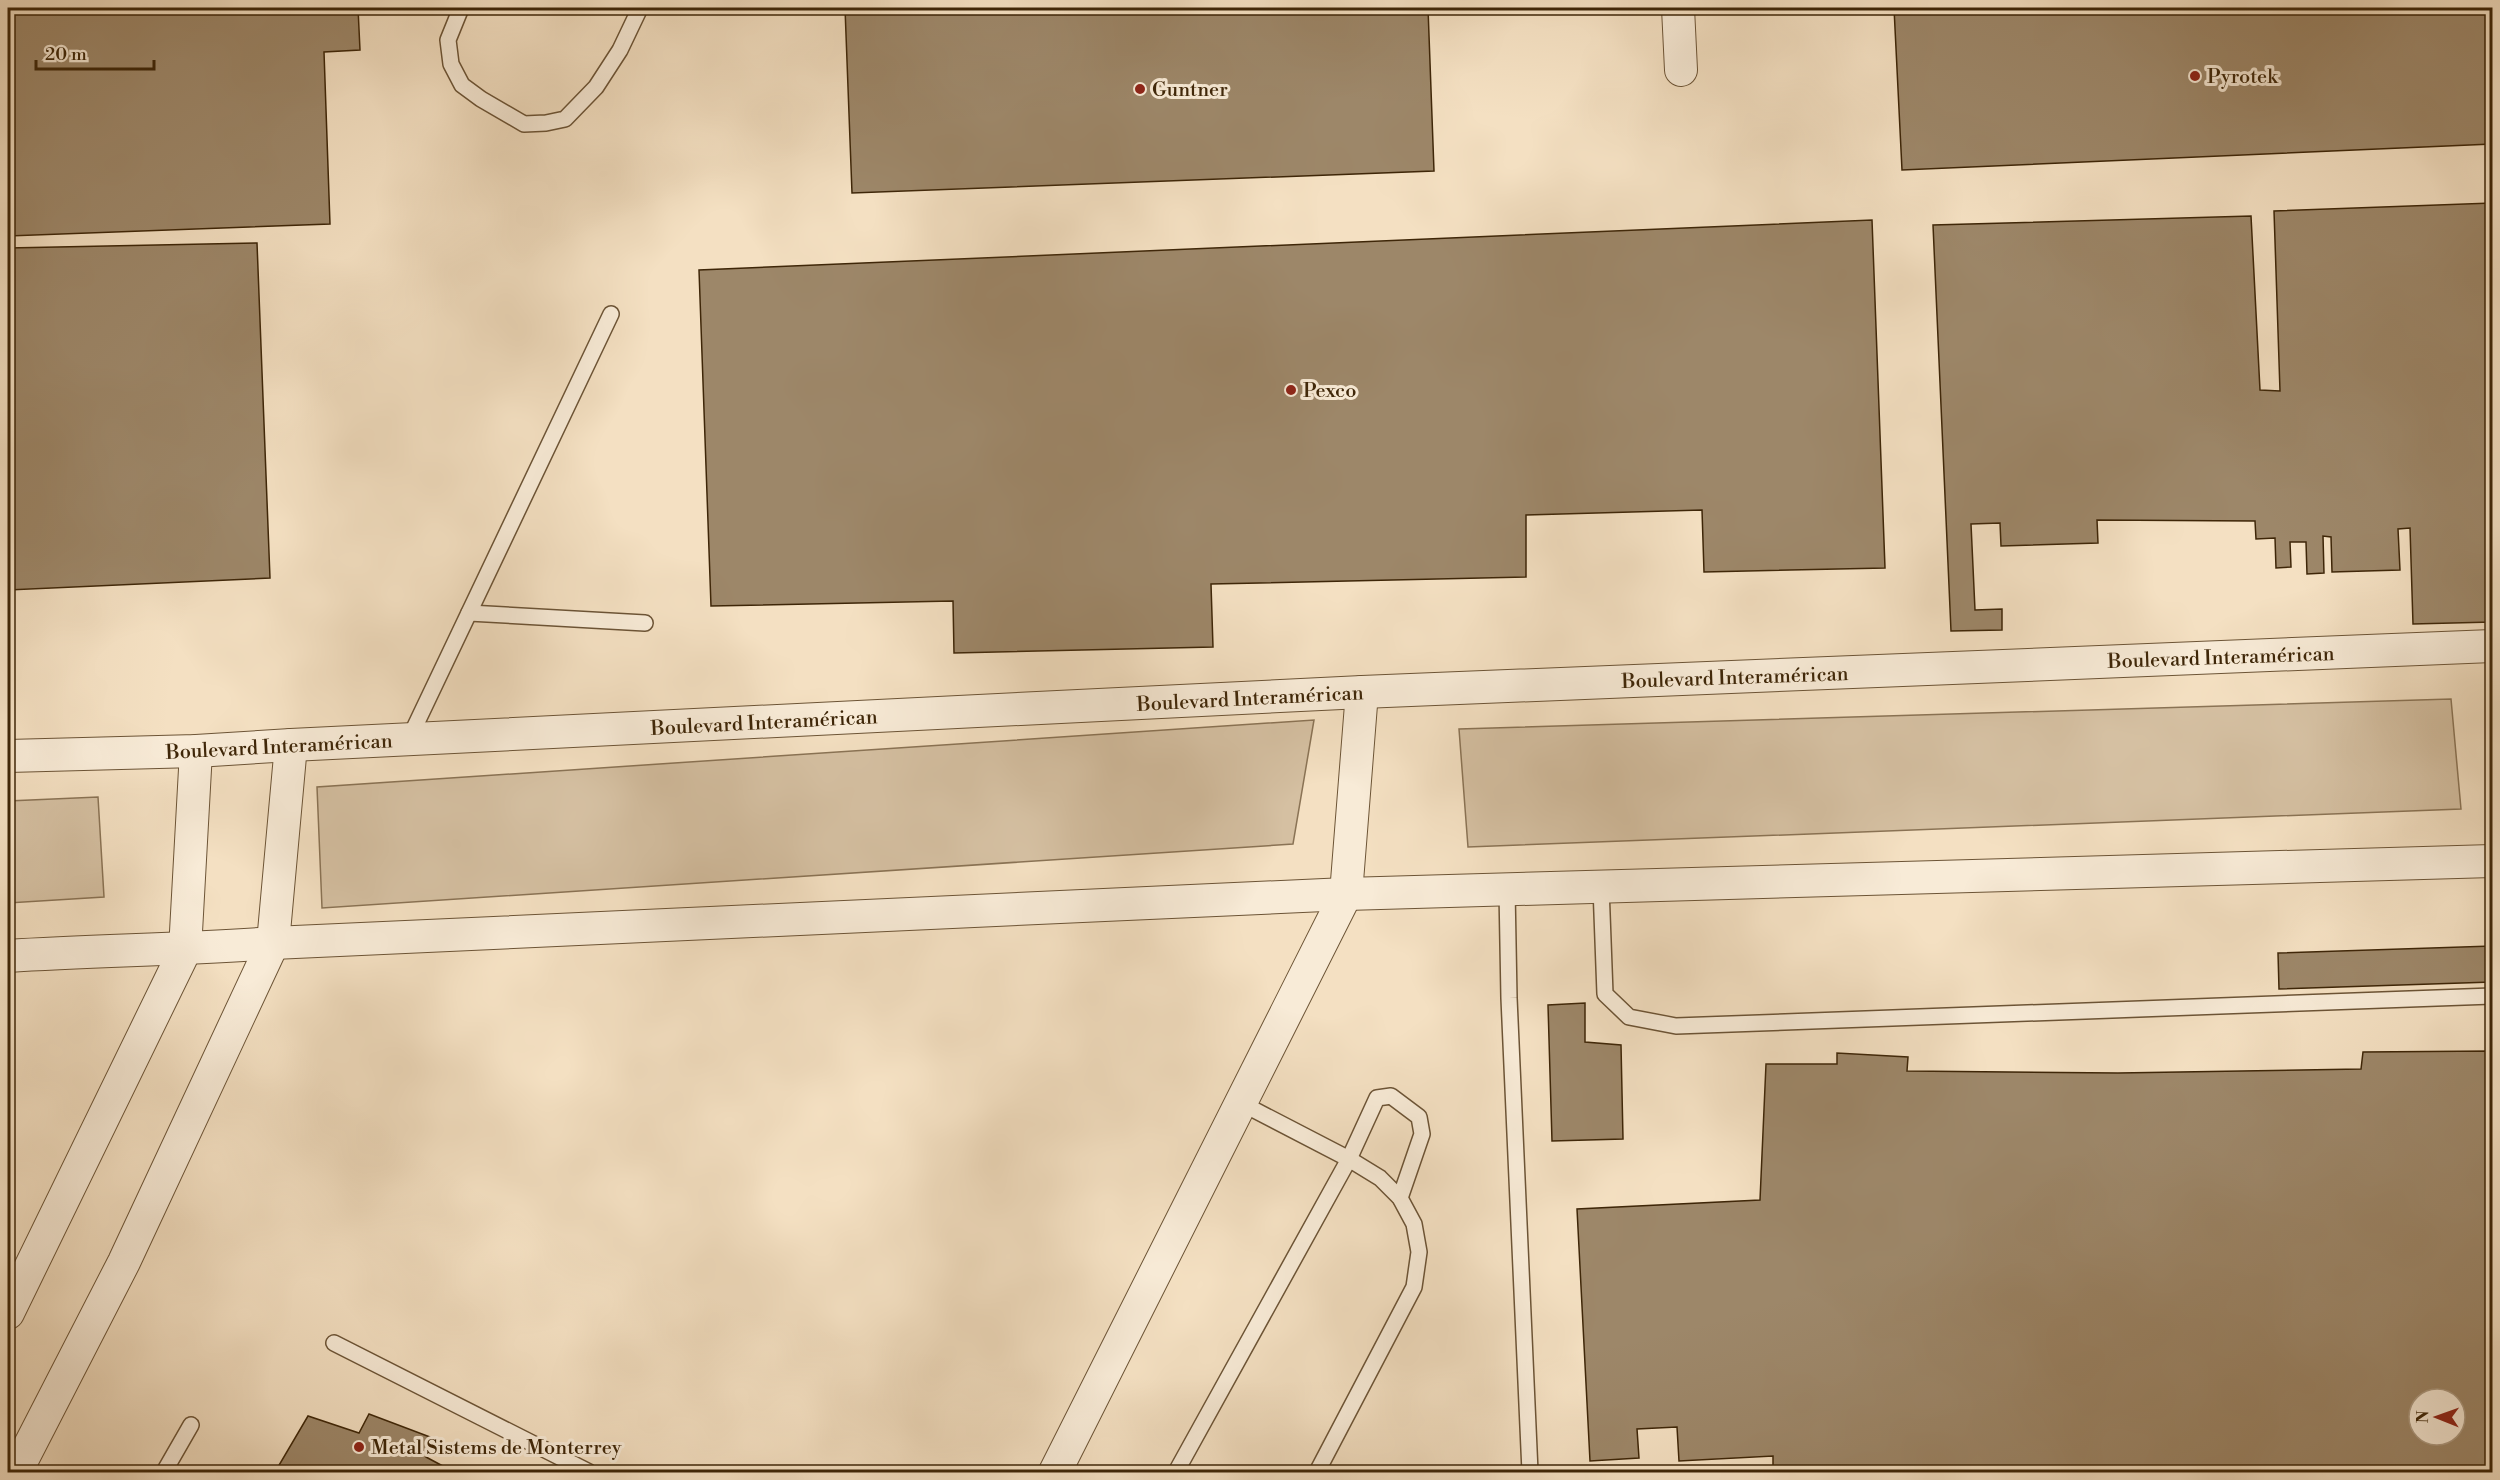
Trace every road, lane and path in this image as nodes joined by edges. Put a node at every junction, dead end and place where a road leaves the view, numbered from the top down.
1 (461, 8) edge
2 (640, 8) edge
3 (1678, 8) edge
4 (1680, 70) dead end
5 (611, 314) dead end
6 (469, 613) junction
7 (645, 623) dead end
8 (2493, 646) edge
9 (1362, 692) junction
10 (409, 739) junction
11 (291, 745) junction
12 (196, 752) junction
13 (8, 756) edge
14 (2493, 861) edge
15 (1601, 887) junction
16 (1507, 890) junction
17 (1346, 894) junction
18 (273, 943) junction
19 (185, 950) junction
20 (8, 957) edge
21 (2493, 996) edge
22 (1241, 1103) junction
23 (1349, 1159) junction
24 (1400, 1198) junction
25 (8, 1312) edge
26 (334, 1343) dead end
27 (191, 1425) dead end
28 (16, 1473) edge
29 (164, 1473) edge
30 (589, 1473) edge
31 (1055, 1473) edge
32 (1176, 1473) edge
33 (1317, 1473) edge
34 (1530, 1473) edge

1 - 2 lane
3 - 4 street
5 - 6 lane
6 - 7 lane
6 - 10 lane
8 - 9 street, Boulevard Interamérican
9 - 10 street, Boulevard Interamérican
9 - 17 street
10 - 11 street, Boulevard Interamérican
11 - 12 street, Boulevard Interamérican
11 - 18 street
12 - 13 street, Boulevard Interamérican
12 - 19 street
14 - 15 street
15 - 16 street
15 - 21 lane
16 - 17 street
16 - 34 lane
17 - 18 street
17 - 22 street
18 - 19 street
18 - 28 street
19 - 20 street
19 - 25 street
22 - 23 lane
22 - 31 street
23 - 24 lane
23 - 24 lane
23 - 32 lane
24 - 33 lane
26 - 30 lane
27 - 29 lane

